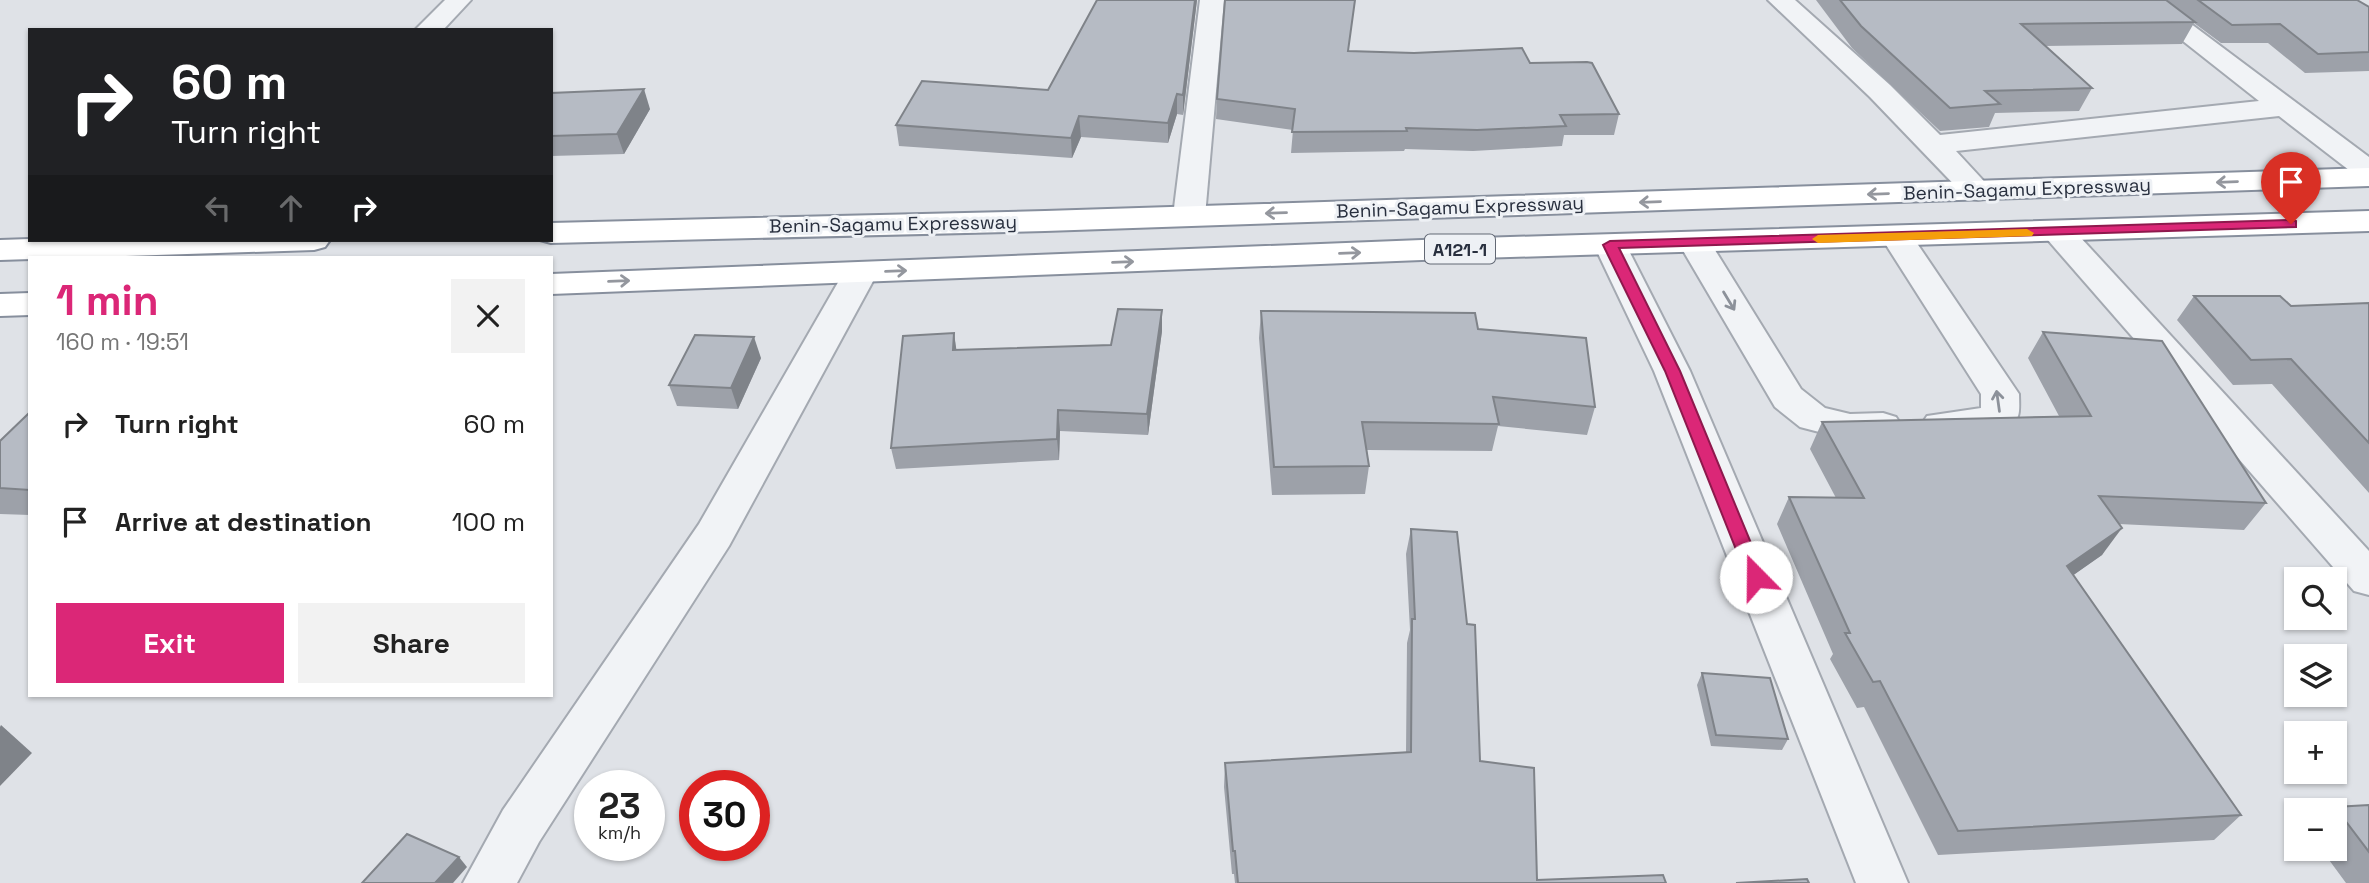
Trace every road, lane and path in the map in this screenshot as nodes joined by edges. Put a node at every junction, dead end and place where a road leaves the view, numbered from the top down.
1 (458, 0) edge
2 (1212, 0) edge
3 (1780, 0) edge
4 (2143, 0) edge
5 (430, 28) edge
6 (2285, 107) junction
7 (1933, 145) junction
8 (2369, 171) edge
9 (2369, 177) edge
10 (1978, 191) junction
11 (1189, 216) junction
12 (2369, 221) edge
13 (2058, 232) junction
14 (553, 233) edge
15 (1897, 237) junction
16 (190, 242) edge
17 (1694, 242) junction
18 (1610, 245) junction
19 (0, 250) edge
20 (861, 272) junction
21 (553, 284) edge
22 (28, 304) edge
23 (0, 305) edge
24 (2369, 579) edge
25 (489, 883) edge
26 (1882, 883) edge

1 - 5 street
2 - 11 street
3 - 7 street
4 - 6 street
6 - 7 street
6 - 8 street
7 - 10 street
9 -> 10 highway, Benin-Sagamu Expressway / A121-1
10 -> 11 highway, Benin-Sagamu Expressway / A121-1
11 - 14 highway, Benin-Sagamu Expressway / A121-1
12 - 13 highway, A121-1
13 - 15 highway, A121-1
13 - 24 street
15 - 17 highway, A121-1
17 -> 15 street
16 - 19 highway
17 - 18 highway, A121-1
20 -> 18 highway, A121-1
18 - 26 street
21 -> 20 highway, A121-1
20 - 25 street
22 - 23 highway

